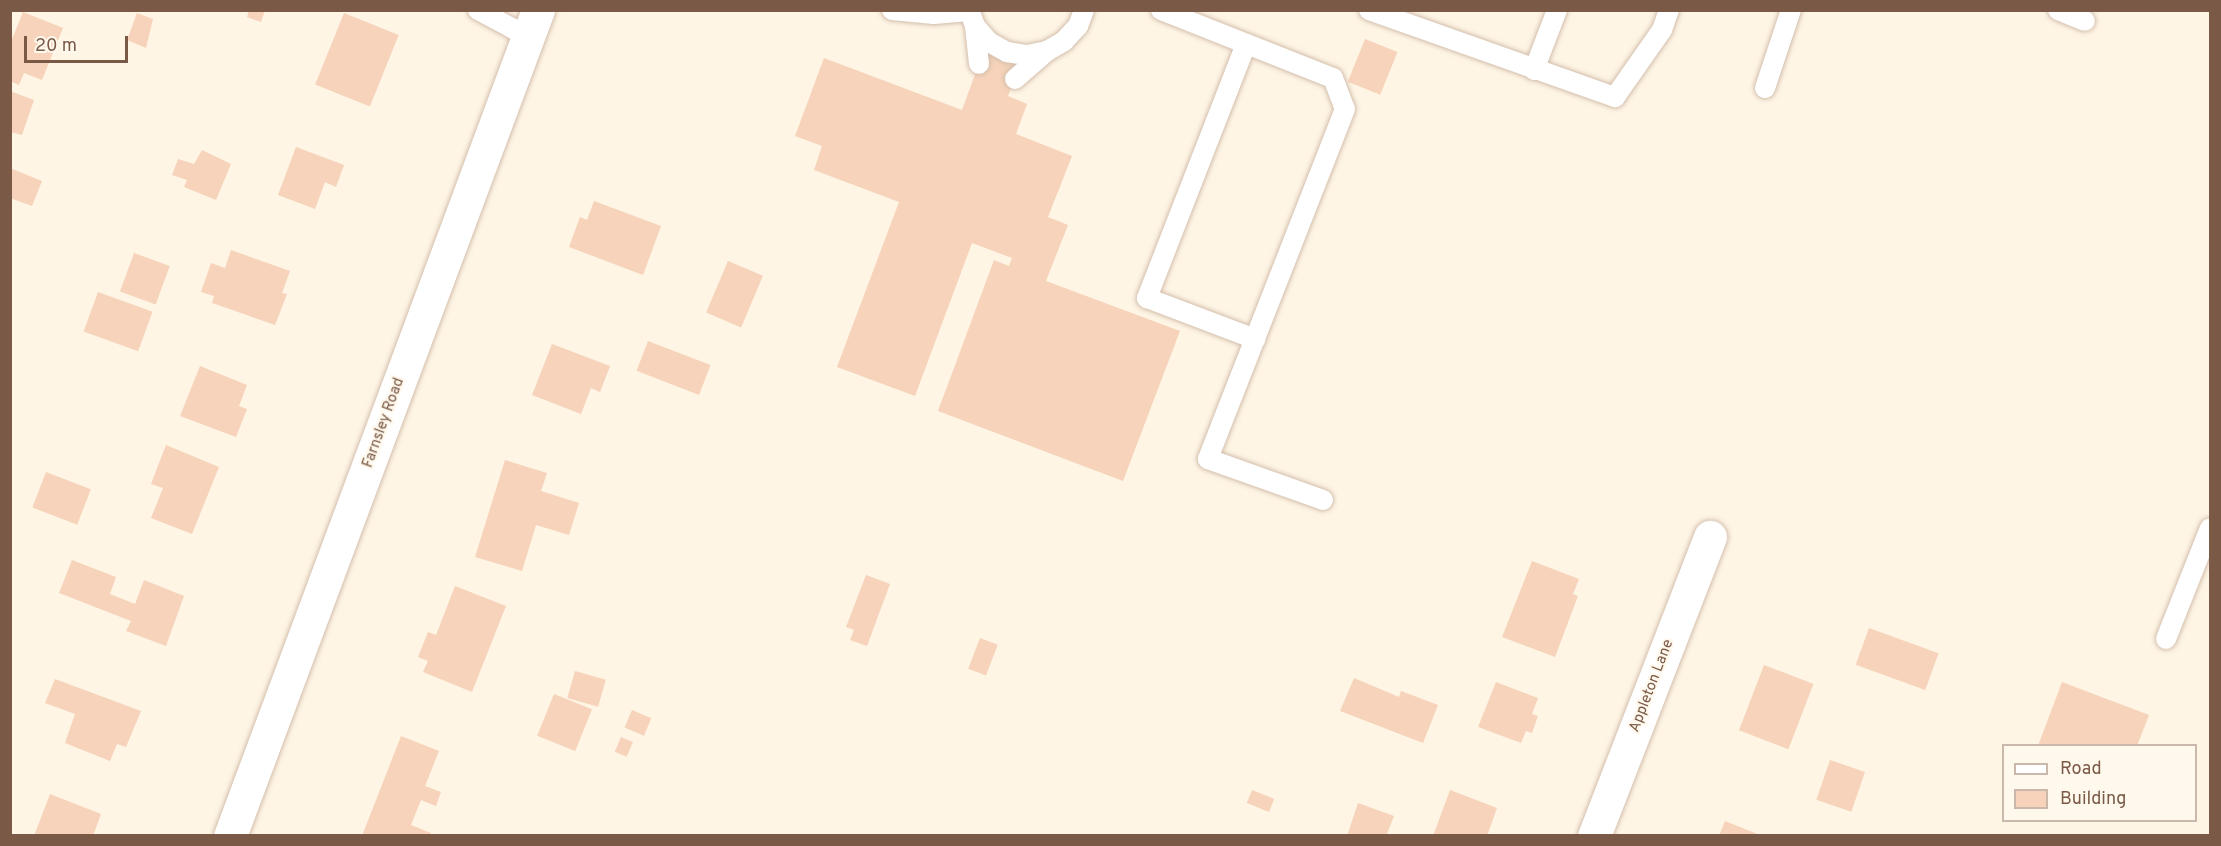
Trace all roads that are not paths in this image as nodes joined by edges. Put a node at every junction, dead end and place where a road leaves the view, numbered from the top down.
1 (478, 10) edge
2 (892, 10) edge
3 (1084, 10) edge
4 (1161, 10) edge
5 (1370, 10) edge
6 (1557, 10) edge
7 (1669, 10) edge
8 (1791, 10) edge
9 (2058, 10) edge
10 (971, 16) edge
11 (2085, 21) dead end
12 (534, 22) edge
13 (1246, 44) junction
14 (1047, 51) junction
15 (979, 64) dead end
16 (1534, 70) junction
17 (1015, 79) dead end
18 (1765, 88) dead end
19 (1255, 339) junction
20 (1323, 500) dead end
21 (2211, 528) edge
22 (1710, 537) dead end
23 (2166, 639) dead end
24 (230, 836) edge
25 (1594, 836) edge

1 - 12 lane
2 - 10 lane
3 - 14 lane
4 - 13 lane
5 - 16 lane
6 - 16 lane
7 - 16 lane
8 - 18 lane
9 - 11 lane
10 - 14 lane
10 - 15 lane
12 - 24 street, Farnsley Road
13 - 19 lane
13 - 19 lane
14 - 17 lane
19 - 20 lane
21 - 23 lane
22 - 25 street, Appleton Lane

